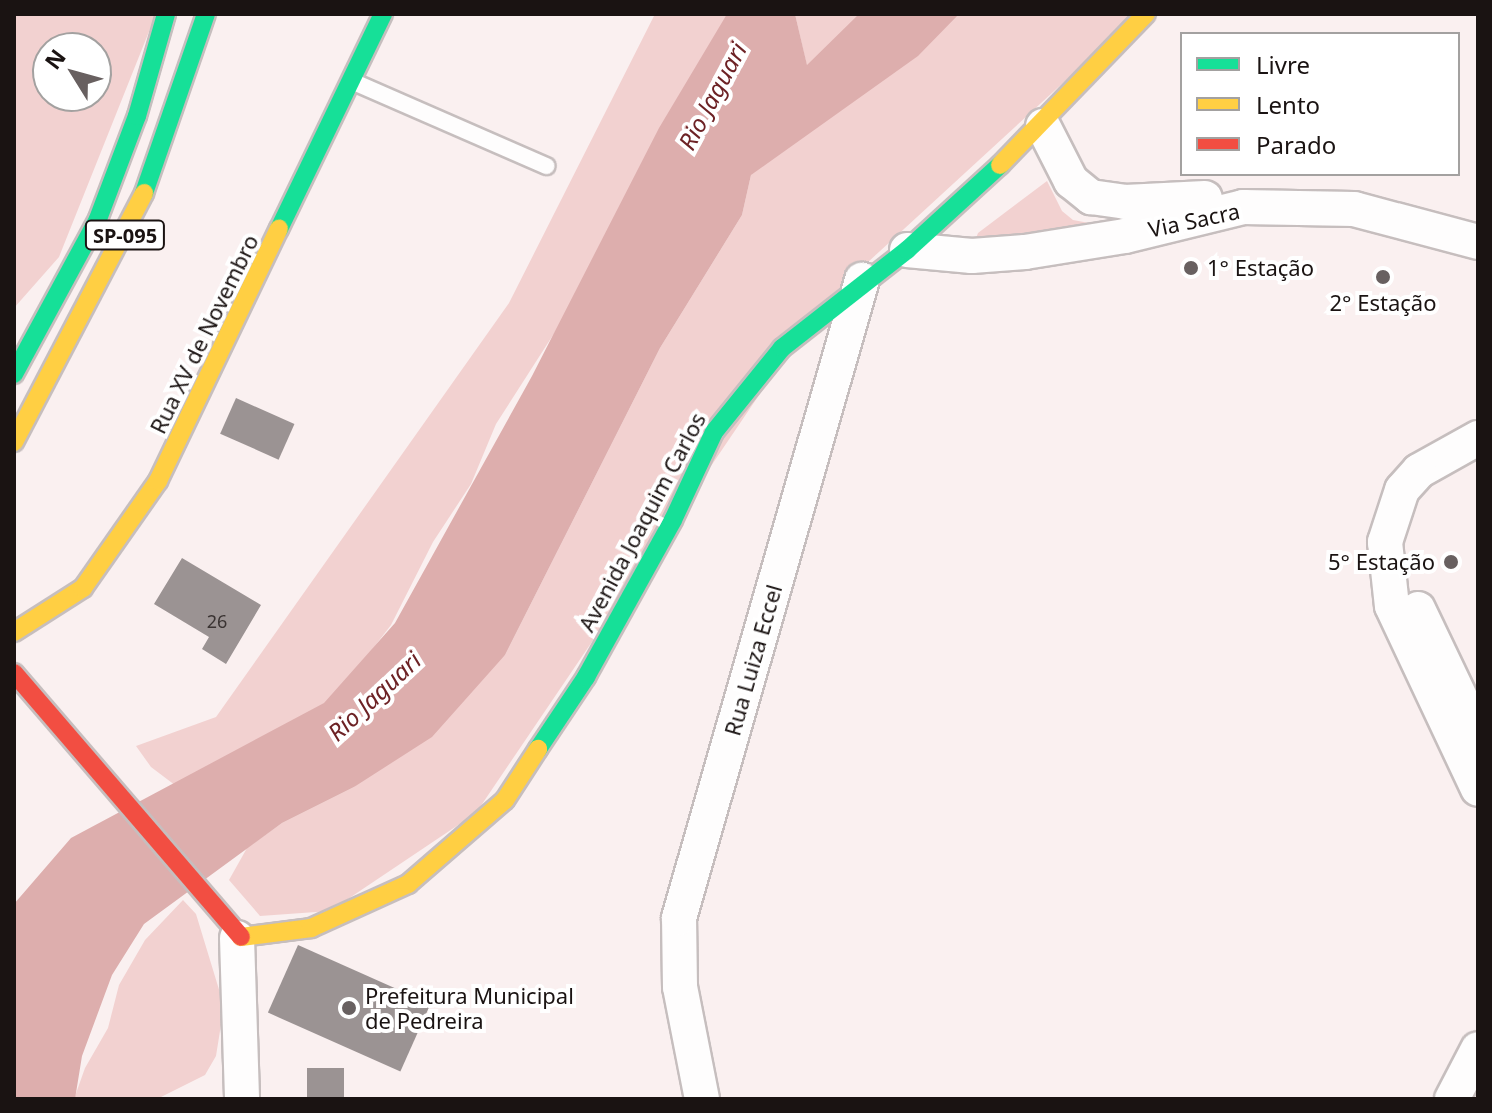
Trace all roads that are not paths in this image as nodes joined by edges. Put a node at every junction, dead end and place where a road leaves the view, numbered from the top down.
1 (166, 14) edge
2 (206, 14) edge
3 (383, 14) edge
4 (1146, 14) edge
5 (353, 81) junction
6 (1043, 126) junction
7 (546, 166) dead end
8 (1228, 203) junction
9 (1478, 224) edge
10 (1478, 242) edge
11 (907, 250) junction
12 (862, 280) junction
13 (14, 374) edge
14 (1478, 438) edge
15 (14, 442) edge
16 (1478, 459) edge
17 (1411, 496) junction
18 (14, 632) edge
19 (14, 673) edge
20 (1478, 735) edge
21 (1475, 778) edge
22 (237, 938) junction
23 (1478, 1049) edge
24 (1478, 1088) edge
25 (242, 1099) edge
26 (702, 1099) edge
27 (1452, 1099) edge
28 (1471, 1099) edge

1 - 13 street, SP-095
2 - 15 street, SP-095
3 - 5 street, Rua XV de Novembro
4 - 6 street, Avenida Joaquim Carlos
5 - 7 lane
5 - 18 street, Rua XV de Novembro
6 - 8 street, Via Sacra
6 - 11 street, Avenida Joaquim Carlos
8 - 9 street, Via Sacra
8 - 10 street, Via Sacra
8 - 11 street, Via Sacra
11 - 12 street, Avenida Joaquim Carlos
12 - 22 street, Avenida Joaquim Carlos
12 - 26 street, Rua Luiza Eccel
14 - 17 street
16 - 17 street
17 - 20 street
17 - 21 street
19 - 22 street
22 - 25 street
23 - 27 street
24 - 28 street

